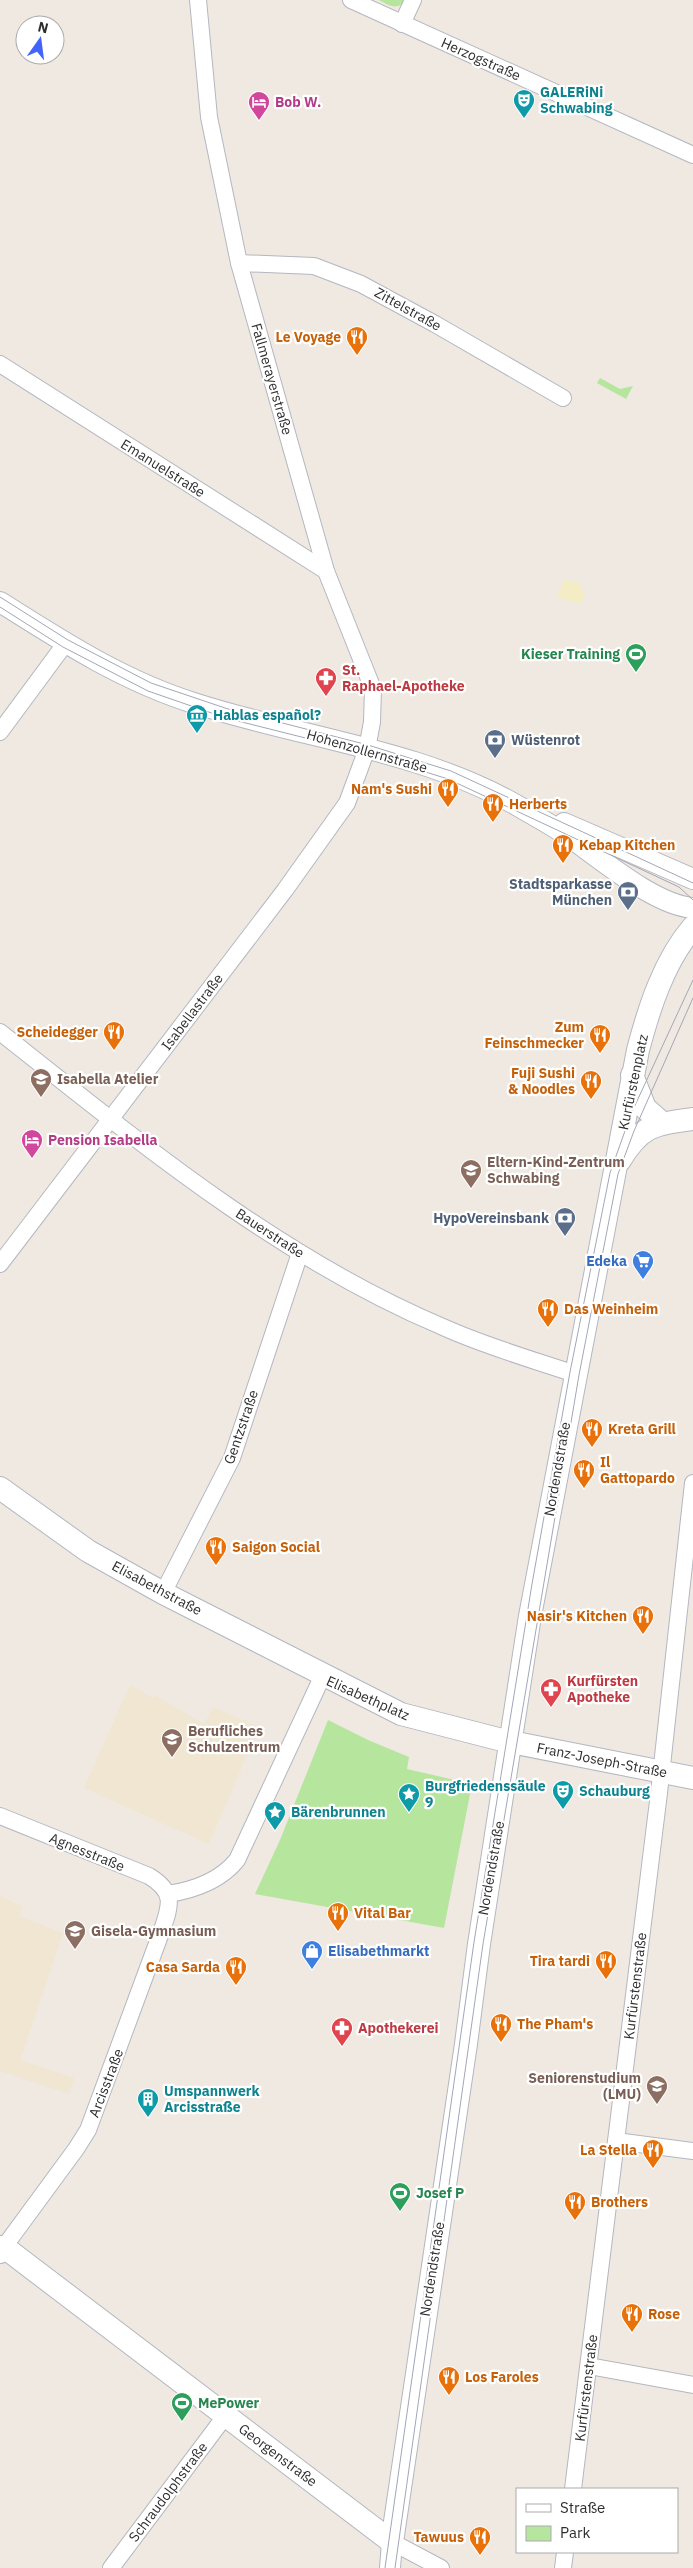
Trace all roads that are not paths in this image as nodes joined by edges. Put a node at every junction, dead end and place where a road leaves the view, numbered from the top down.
1 (198, 0) edge
2 (350, 0) edge
3 (413, 0) edge
4 (402, 24) junction
5 (693, 155) edge
6 (239, 263) junction
7 (0, 364) edge
8 (563, 398) dead end
9 (326, 571) junction
10 (0, 602) edge
11 (65, 644) junction
12 (0, 732) edge
13 (367, 749) junction
14 (517, 805) junction
15 (693, 879) edge
16 (670, 902) junction
17 (693, 908) edge
18 (690, 931) edge
19 (0, 1032) edge
20 (632, 1074) junction
21 (110, 1119) junction
22 (693, 1119) edge
23 (665, 1123) junction
24 (693, 1131) edge
25 (614, 1172) junction
26 (300, 1253) junction
27 (0, 1264) edge
28 (575, 1374) junction
29 (693, 1483) edge
30 (0, 1488) edge
31 (163, 1593) junction
32 (323, 1675) junction
33 (511, 1742) junction
34 (660, 1772) junction
35 (693, 1778) edge
36 (0, 1816) edge
37 (168, 1894) junction
38 (616, 2141) junction
39 (693, 2151) edge
40 (1, 2247) edge
41 (589, 2366) junction
42 (693, 2385) edge
43 (226, 2416) junction
44 (573, 2488) edge
45 (392, 2542) junction
46 (565, 2553) edge
47 (111, 2568) edge
48 (390, 2568) edge
49 (441, 2568) edge
50 (563, 2568) edge

1 - 6 street, Fallmerayerstraße
2 - 4 street, Herzogstraße
3 - 4 street
4 - 5 street, Herzogstraße
6 - 8 street, Zittelstraße
6 - 9 street, Fallmerayerstraße
7 - 9 street, Emanuelstraße
9 - 13 street, Fallmerayerstraße
10 - 11 street, Hohenzollernstraße
11 - 12 street
11 - 13 street, Hohenzollernstraße
13 - 14 street, Hohenzollernstraße
13 - 21 street, Isabellastraße
14 - 15 street, Hohenzollernstraße
14 - 16 street, Hohenzollernstraße
16 - 17 street, Hohenzollernstraße
16 - 18 street, Hohenzollernstraße
18 - 20 main road, Kurfürstenplatz
19 - 21 street, Bauerstraße
20 - 23 main road
20 - 25 main road, Kurfürstenplatz
21 - 26 street, Bauerstraße
21 - 27 street, Isabellastraße
22 - 23 main road, Kurfürstenplatz
23 - 24 street
23 - 25 main road, Kurfürstenplatz
25 - 28 main road, Nordendstraße
26 - 28 street, Bauerstraße
26 - 31 street, Gentzstraße
28 - 33 main road, Nordendstraße
29 - 34 street, Kurfürstenstraße
30 - 31 main road, Elisabethstraße
31 - 32 main road, Elisabethstraße
32 - 33 main road, Elisabethplatz
32 - 37 street, Elisabethplatz
33 - 34 main road, Franz-Joseph-Straße
33 - 45 main road, Nordendstraße
34 - 35 main road, Franz-Joseph-Straße
34 - 38 street, Kurfürstenstraße
36 - 37 street, Agnesstraße
37 - 40 street, Arcisstraße
38 - 39 street
38 - 41 street, Kurfürstenstraße
40 - 43 main road, Georgenstraße
41 - 42 street
41 - 44 street, Kurfürstenstraße
43 - 45 main road, Georgenstraße
43 - 47 street, Schraudolphstraße
45 - 48 street, Nordendstraße
45 - 49 street, Georgenstraße
46 - 50 street

